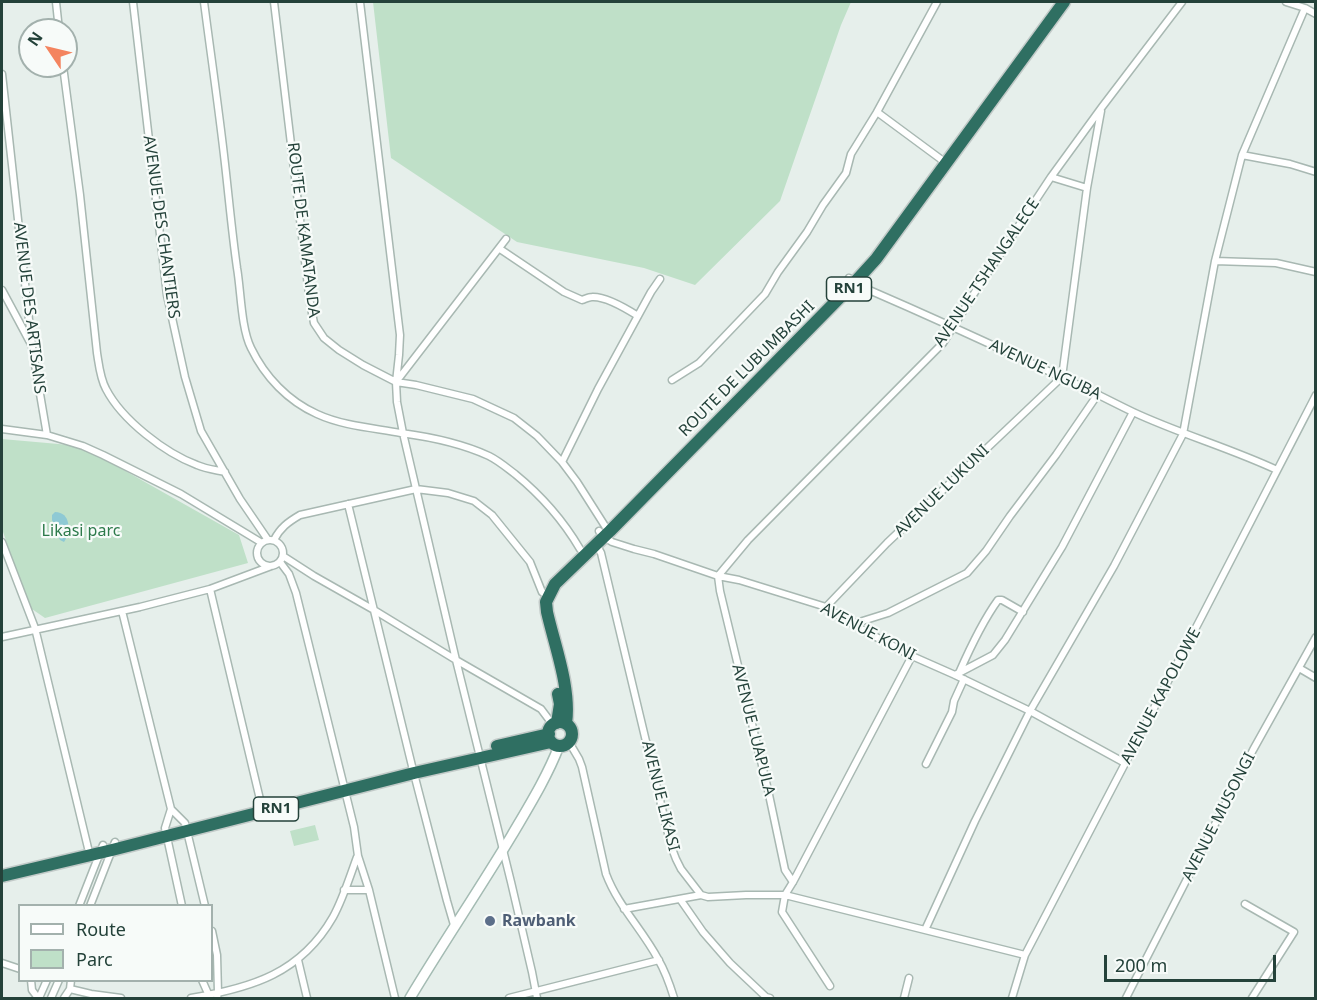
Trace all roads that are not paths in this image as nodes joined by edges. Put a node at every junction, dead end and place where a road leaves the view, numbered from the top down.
1 (56, 2) edge
2 (133, 2) edge
3 (204, 2) edge
4 (274, 2) edge
5 (360, 2) edge
6 (937, 2) edge
7 (1055, 2) edge
8 (1064, 2) edge
9 (1182, 2) edge
10 (1287, 2) edge
11 (1305, 8) junction
12 (1316, 14) edge
13 (58, 18) edge
14 (2, 74) edge
15 (65, 78) edge
16 (1102, 106) junction
17 (877, 112) junction
18 (1242, 155) junction
19 (944, 161) junction
20 (1316, 172) edge
21 (1052, 177) junction
22 (1087, 188) junction
23 (506, 239) dead end
24 (500, 249) junction
25 (1215, 261) junction
26 (1316, 272) edge
27 (660, 279) dead end
28 (852, 280) junction
29 (2, 290) edge
30 (638, 316) junction
31 (953, 326) junction
32 (32, 347) junction
33 (1062, 377) junction
34 (672, 380) dead end
35 (396, 382) junction
36 (1098, 394) junction
37 (1316, 395) edge
38 (1133, 412) junction
39 (2, 429) edge
40 (403, 433) junction
41 (1183, 434) junction
42 (46, 435) junction
43 (562, 462) junction
44 (1277, 470) junction
45 (225, 472) junction
46 (577, 482) joint
47 (416, 489) junction
48 (348, 504) junction
49 (603, 534) junction
50 (268, 541) junction
51 (2, 542) edge
52 (580, 549) junction
53 (279, 561) junction
54 (718, 576) junction
55 (210, 589) junction
56 (544, 598) junction
57 (826, 608) junction
58 (374, 610) junction
59 (122, 611) junction
60 (1023, 612) junction
61 (853, 624) junction
62 (35, 628) junction
63 (2, 637) edge
64 (1316, 637) edge
65 (912, 656) junction
66 (456, 660) junction
67 (1299, 668) junction
68 (957, 674) junction
69 (1316, 678) edge
70 (964, 679) junction
71 (1030, 711) junction
72 (558, 734) junction
73 (479, 754) junction
74 (1125, 763) junction
75 (926, 764) dead end
76 (413, 770) junction
77 (345, 788) junction
78 (262, 808) junction
79 (171, 809) junction
80 (185, 827) junction
81 (166, 832) junction
82 (104, 847) junction
83 (503, 848) junction
84 (358, 856) junction
85 (2, 868) edge
86 (2, 876) edge
87 (793, 882) junction
88 (344, 890) junction
89 (369, 890) junction
90 (701, 895) junction
91 (785, 895) junction
92 (680, 899) junction
93 (80, 904) edge
94 (90, 904) edge
95 (182, 904) edge
96 (204, 904) edge
97 (1245, 904) dead end
98 (624, 909) junction
99 (454, 925) junction
100 (925, 930) junction
101 (213, 935) edge
102 (1024, 955) junction
103 (297, 960) junction
104 (659, 960) junction
105 (2, 963) edge
106 (18, 968) edge
107 (909, 978) dead end
108 (31, 982) edge
109 (47, 982) edge
110 (59, 982) edge
111 (71, 982) edge
112 (202, 982) edge
113 (830, 986) dead end
114 (70, 989) junction
115 (217, 996) edge
116 (536, 996) edge
117 (209, 997) edge
118 (39, 999) edge
119 (51, 999) edge
120 (64, 999) edge
121 (121, 999) edge
122 (191, 999) edge
123 (307, 999) edge
124 (395, 999) edge
125 (410, 999) edge
126 (510, 999) edge
127 (674, 999) edge
128 (770, 999) edge
129 (904, 999) edge
130 (1012, 999) edge
131 (1126, 999) edge
132 (1252, 999) edge

1 - 13 street
2 - 45 street, AVENUE DES CHANTIERS
3 - 40 street
4 - 35 street, ROUTE DE KAMATANDA
5 - 35 street
6 - 17 street
7 - 19 highway, ROUTE DE LUBUMBASHI / RN1
8 - 19 highway, ROUTE DE LUBUMBASHI / RN1
9 - 16 street, AVENUE TSHANGALECE
10 - 11 street
11 - 12 street
11 - 18 street
14 - 32 street, AVENUE DES ARTISANS
15 - 45 street
16 - 21 street, AVENUE TSHANGALECE
16 - 22 street
17 - 19 street
17 - 34 street
18 - 20 street
18 - 25 street
19 - 28 highway, ROUTE DE LUBUMBASHI / RN1
21 - 22 street
21 - 31 street, AVENUE TSHANGALECE
22 - 33 street
23 - 24 street
24 - 30 street
24 - 35 street
25 - 26 street
25 - 41 street
27 - 30 street
28 - 31 street, AVENUE NGUBA
28 - 49 highway, ROUTE DE LUBUMBASHI / RN1
29 - 32 street
30 - 43 street
31 - 33 street, AVENUE NGUBA
31 - 54 street, AVENUE TSHANGALECE
32 - 42 street, AVENUE DES ARTISANS
33 - 36 street, AVENUE NGUBA
33 - 57 street, AVENUE LUKUNI
35 - 40 street
35 - 43 street, ROUTE DE KAMATANDA
36 - 38 street, AVENUE NGUBA
36 - 61 street
37 - 44 street, AVENUE KAPOLOWE
38 - 41 street, AVENUE NGUBA
38 - 60 street
39 - 42 street
40 - 47 street
40 - 52 street
41 - 44 street, AVENUE NGUBA
41 - 71 street
42 - 50 street
43 - 46 street, ROUTE DE KAMATANDA
44 - 74 street, AVENUE KAPOLOWE
45 - 50 street, AVENUE DES CHANTIERS
46 - 49 street, AVENUE LIKASI
47 - 48 street
47 - 56 street
47 - 66 street
48 - 50 street
48 - 58 street
49 - 52 highway, ROUTE DE LUBUMBASHI / RN1
49 - 54 street, AVENUE KONI
49 - 56 highway, ROUTE DE LUBUMBASHI / RN1
49 - 90 street, AVENUE LIKASI
50 - 53 street
50 - 53 street
51 - 62 street
52 - 56 highway, ROUTE DE LUBUMBASHI / RN1
53 - 55 street
53 - 58 street
53 - 77 street
54 - 57 street, AVENUE KONI
54 - 87 street, AVENUE LUAPULA
55 - 59 street
55 - 78 street
56 - 72 highway
57 - 61 street, AVENUE KONI
58 - 66 street
58 - 76 street
59 - 62 street
59 - 79 street
60 - 68 street
60 - 68 street
61 - 65 street, AVENUE KONI
62 - 63 street
62 - 82 street
64 - 67 street, AVENUE MUSONGI
65 - 68 street, AVENUE KONI
65 - 87 street
66 - 72 street
66 - 73 street
67 - 69 street
67 - 131 street, AVENUE MUSONGI
68 - 70 street, AVENUE KONI
70 - 71 street, AVENUE KONI
70 - 75 street
71 - 74 street, AVENUE KONI
71 - 100 street
72 - 73 highway, RN1
72 - 83 main road
72 - 98 street
73 - 76 highway, RN1
73 - 83 street
74 - 102 street, AVENUE KAPOLOWE
76 - 77 highway, RN1
76 - 99 street
77 - 78 highway, RN1
77 - 84 street
78 - 80 highway, RN1
79 - 80 street
79 - 81 street
80 - 81 highway, RN1
80 - 96 street
81 - 82 highway, RN1
81 - 95 street
82 - 85 highway, RN1
82 - 86 highway, RN1
82 - 93 street
82 - 94 street
83 - 99 main road
83 - 116 street
84 - 88 street
84 - 89 street
87 - 91 street
88 - 89 street
88 - 103 street
89 - 124 street
90 - 91 street
90 - 92 street
91 - 100 street
91 - 113 street
92 - 98 street
92 - 128 street
97 - 132 street
98 - 104 street
99 - 125 main road
100 - 102 street
101 - 115 street
102 - 130 street, AVENUE KAPOLOWE
103 - 115 street
103 - 123 street
104 - 116 street
104 - 127 street
105 - 106 street
107 - 129 street
108 - 118 street
109 - 118 street
110 - 119 street
111 - 114 street
112 - 117 street
114 - 120 street
114 - 121 street
115 - 117 street
116 - 126 street
117 - 122 street

